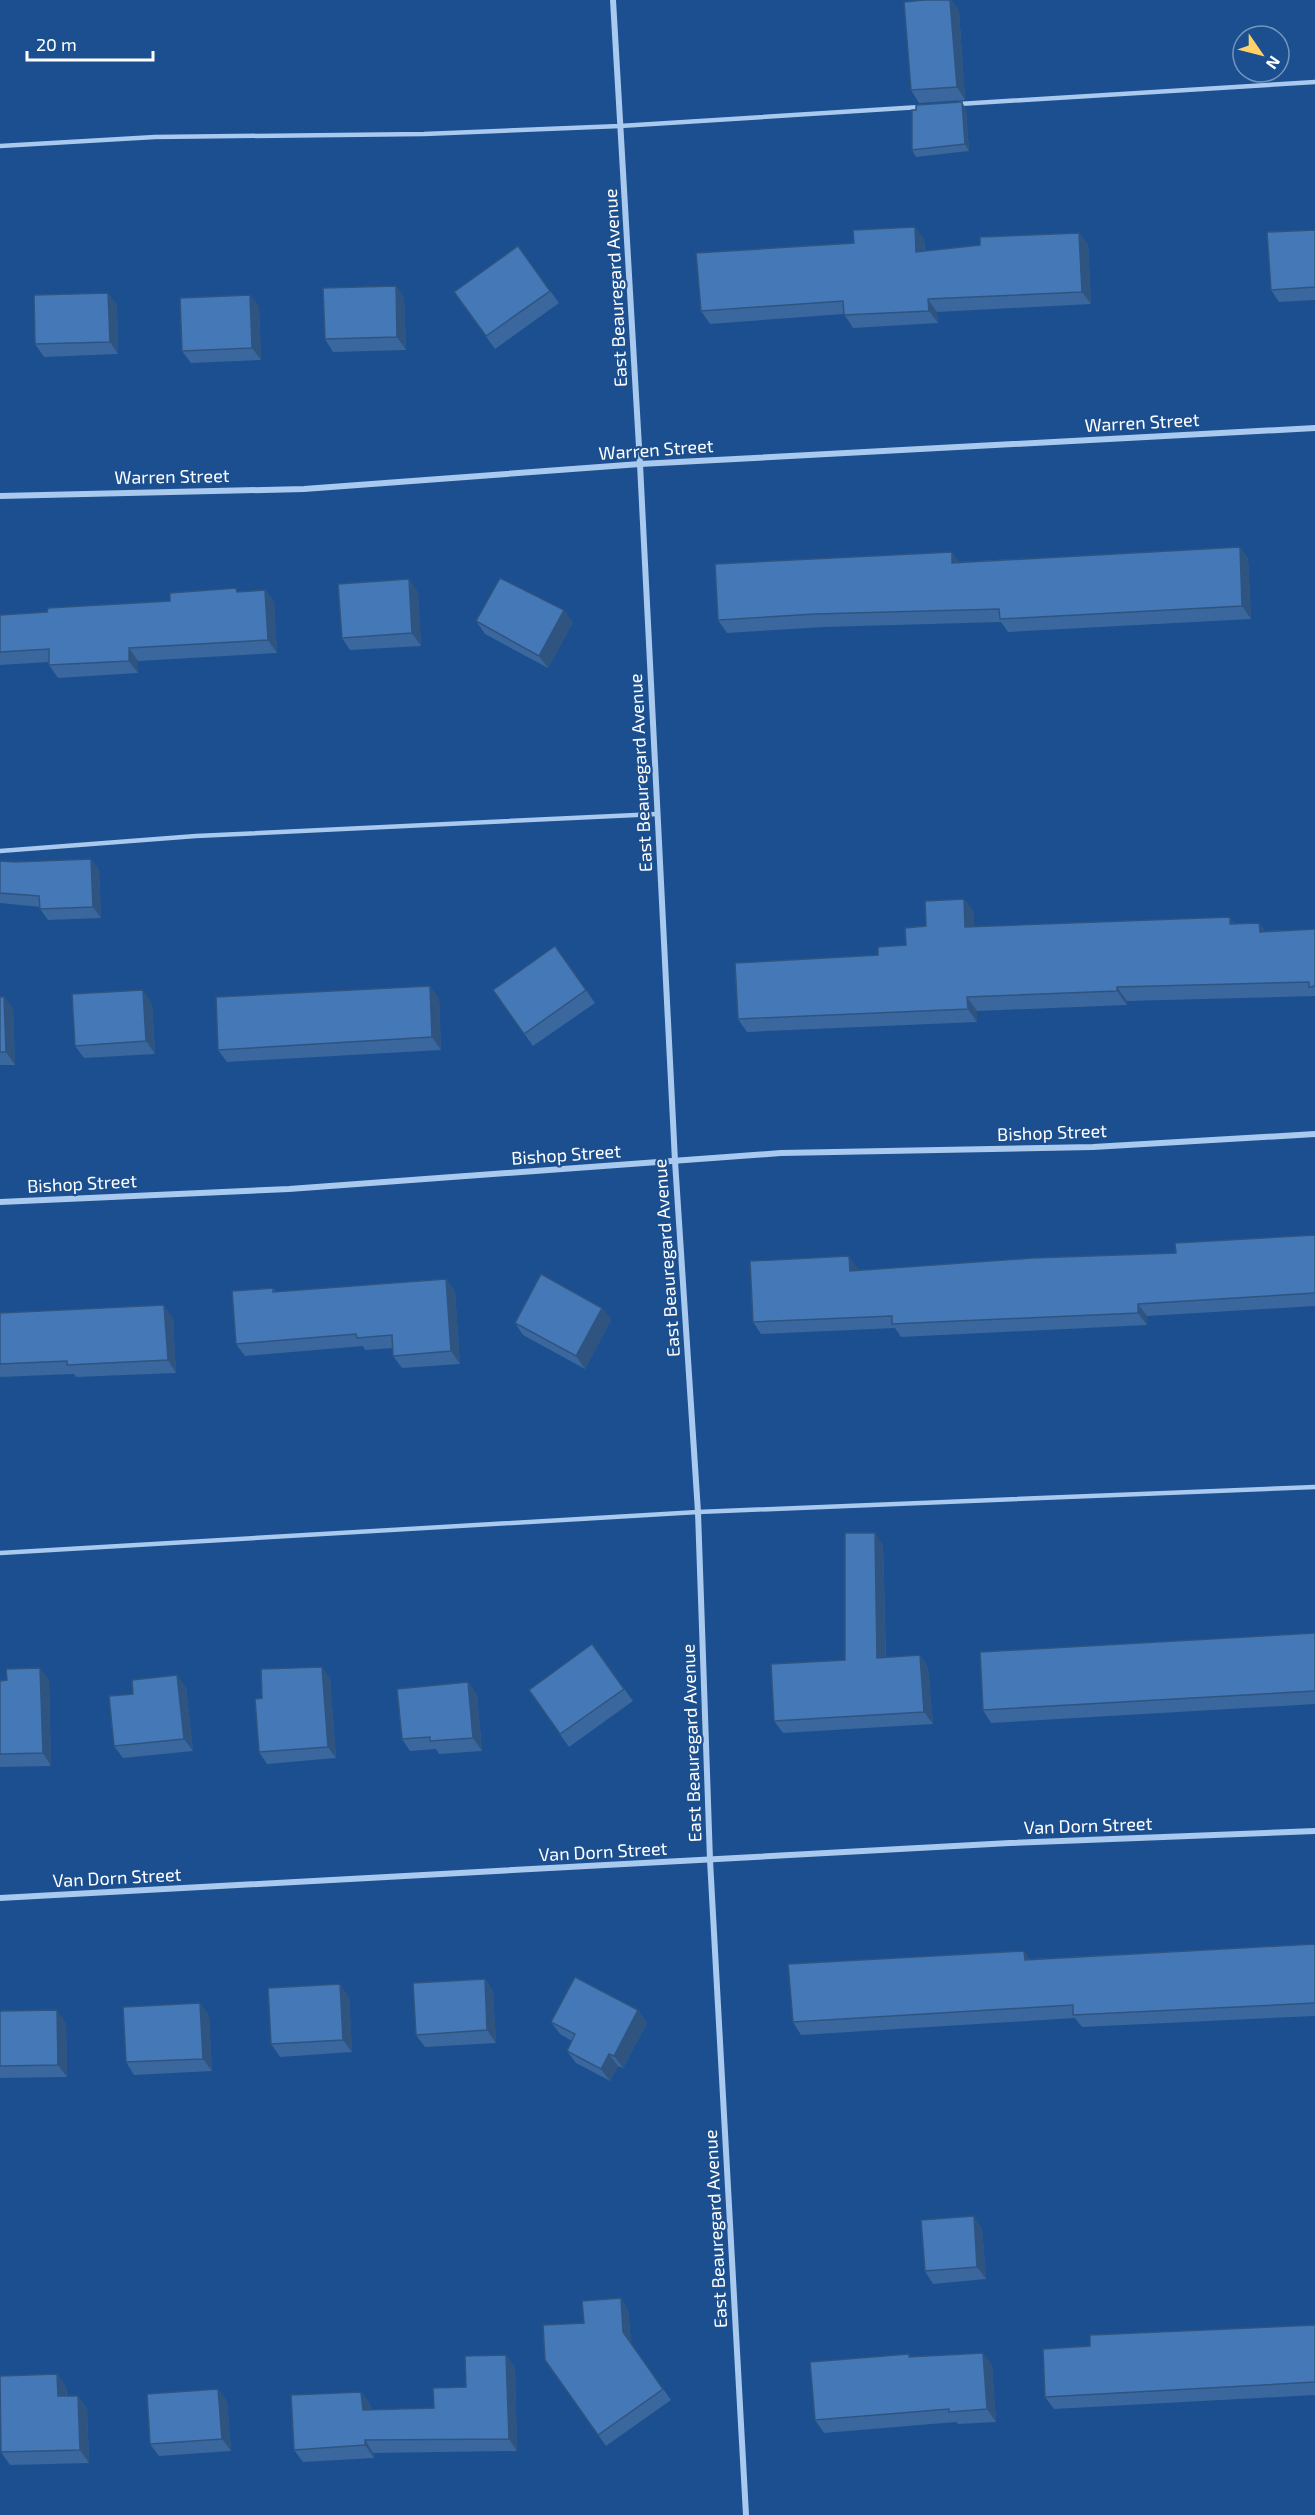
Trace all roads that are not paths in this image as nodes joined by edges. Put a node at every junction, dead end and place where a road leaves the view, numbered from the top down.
1 (613, 0) edge
2 (1315, 81) edge
3 (950, 105) edge
4 (927, 106) edge
5 (620, 126) junction
6 (0, 146) edge
7 (1315, 428) edge
8 (640, 464) junction
9 (0, 496) edge
10 (657, 814) junction
11 (0, 851) edge
12 (1315, 1134) edge
13 (675, 1161) junction
14 (0, 1202) edge
15 (1315, 1487) edge
16 (698, 1512) junction
17 (0, 1553) edge
18 (1315, 1831) edge
19 (710, 1860) junction
20 (0, 1898) edge
21 (746, 2515) edge

1 - 5 street, East Beauregard Avenue
2 - 3 lane
4 - 5 lane
5 - 6 lane
5 - 8 street, East Beauregard Avenue
7 - 8 street, Warren Street
8 - 9 street, Warren Street
8 - 10 street, East Beauregard Avenue
10 - 11 lane
10 - 13 street, East Beauregard Avenue
12 - 13 street, Bishop Street
13 - 14 street, Bishop Street
13 - 16 street, East Beauregard Avenue
15 - 16 lane
16 - 17 lane
16 - 19 street, East Beauregard Avenue
18 - 19 street, Van Dorn Street
19 - 20 street, Van Dorn Street
19 - 21 street, East Beauregard Avenue

